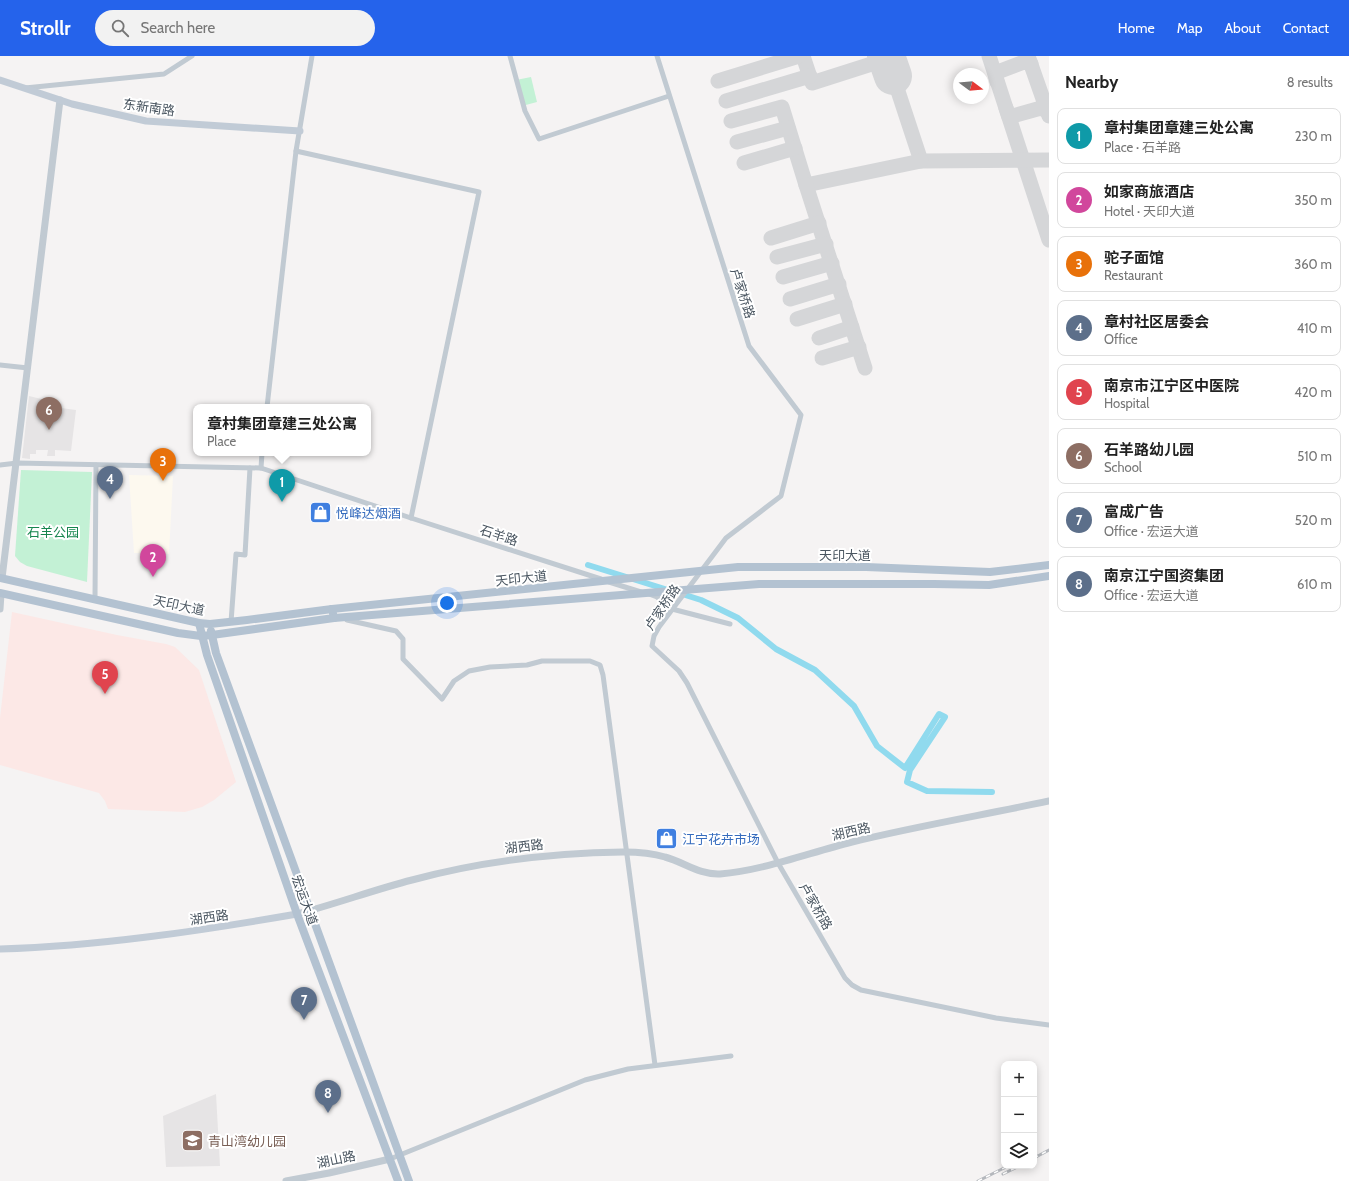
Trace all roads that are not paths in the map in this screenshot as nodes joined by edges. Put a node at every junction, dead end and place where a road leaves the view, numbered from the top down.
1 (192, 56) edge
2 (312, 56) edge
3 (510, 56) edge
4 (657, 56) edge
5 (0, 80) edge
6 (24, 88) junction
7 (669, 96) junction
8 (60, 100) junction
9 (300, 131) junction
10 (296, 151) junction
11 (0, 365) edge
12 (28, 368) junction
13 (268, 404) edge
14 (262, 456) edge
15 (17, 463) junction
16 (0, 465) edge
17 (96, 465) junction
18 (250, 468) junction
19 (261, 468) junction
20 (411, 518) junction
21 (1049, 565) edge
22 (1049, 576) edge
23 (1, 578) edge
24 (1, 594) edge
25 (95, 599) junction
26 (0, 609) edge
27 (332, 609) junction
28 (672, 609) junction
29 (334, 618) junction
30 (231, 622) junction
31 (200, 623) junction
32 (210, 624) junction
33 (730, 624) dead end
34 (212, 635) junction
35 (202, 636) junction
36 (1049, 801) edge
37 (626, 852) junction
38 (778, 863) junction
39 (310, 911) junction
40 (297, 914) junction
41 (0, 949) edge
42 (1049, 1025) edge
43 (730, 1056) dead end
44 (655, 1065) junction
45 (400, 1155) junction
46 (390, 1159) junction
47 (286, 1181) edge
48 (398, 1181) edge
49 (409, 1181) edge

1 - 6 street
2 - 9 street
3 - 7 street
4 - 7 street, 卢家桥路
5 - 6 main road, 东新南路
6 - 8 main road, 东新南路
7 - 28 street, 卢家桥路
8 - 9 main road, 东新南路
8 - 12 street
9 - 10 street
10 - 13 street
10 - 20 street
11 - 12 street
12 - 15 street
14 - 19 street
15 - 16 street, 石羊路
15 - 17 street, 石羊路
15 - 23 street
17 - 18 street, 石羊路
17 - 25 street
18 - 19 street, 石羊路
18 - 30 street
19 - 20 street, 石羊路
20 - 28 street, 石羊路
21 - 27 main road, 天印大道, bridge
22 - 29 main road, 天印大道, bridge
23 - 25 main road, 天印大道
24 - 26 street
24 - 35 main road, 天印大道
25 - 31 main road, 天印大道
27 - 29 main road
27 - 30 main road, 天印大道
28 - 33 street, 石羊路
28 - 38 street, 卢家桥路
29 - 34 main road, 天印大道
29 - 37 street
30 - 32 main road, 天印大道
31 - 32 main road, 天印大道
31 - 35 main road, 宏运大道
32 - 34 main road, 宏运大道
34 - 35 main road, 天印大道
34 - 39 main road, 宏运大道
35 - 40 main road, 宏运大道
36 - 38 street, 湖西路
37 - 38 street, 湖西路
37 - 39 street, 湖西路
37 - 44 street
38 - 42 street, 卢家桥路
39 - 40 street, 湖西路
39 - 45 main road, 宏运大道
40 - 41 main road, 湖西路
40 - 46 main road, 宏运大道
43 - 44 street
44 - 45 street
45 - 46 street
45 - 49 main road, 宏运大道
46 - 47 street, 湖山路
46 - 48 main road, 宏运大道

